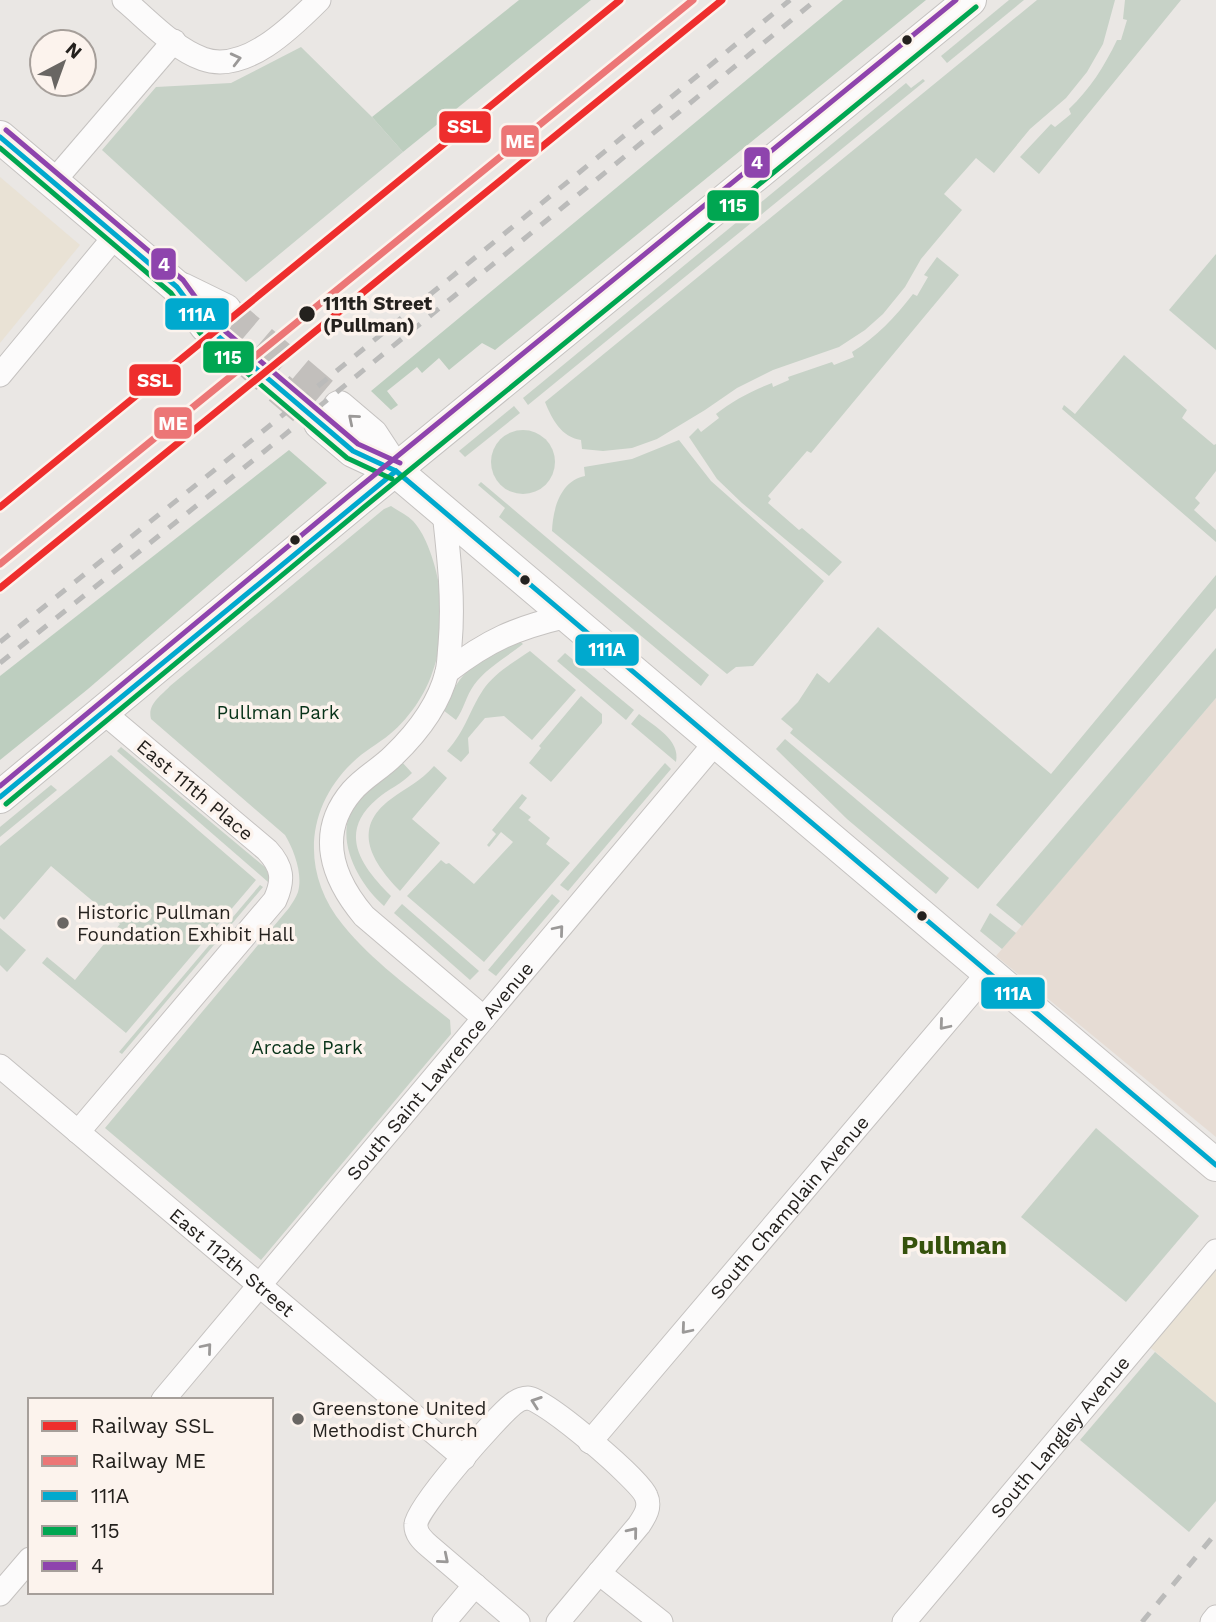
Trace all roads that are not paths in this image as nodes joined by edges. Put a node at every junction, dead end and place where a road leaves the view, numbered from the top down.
1 (124, 0) edge
2 (319, 0) edge
3 (970, 0) edge
4 (174, 41) junction
5 (0, 137) edge
6 (52, 182) junction
7 (116, 235) junction
8 (215, 318) tunnel mouth
9 (0, 375) edge
10 (329, 415) tunnel mouth
11 (396, 471) junction
12 (444, 512) junction
13 (566, 616) junction
14 (447, 672) junction
15 (103, 712) junction
16 (716, 742) junction
17 (0, 797) edge
18 (988, 973) junction
19 (484, 1018) junction
20 (0, 1066) edge
21 (78, 1132) junction
22 (1216, 1166) edge
23 (1216, 1251) edge
24 (260, 1285) junction
25 (165, 1398) edge
26 (590, 1442) junction
27 (464, 1458) junction
28 (28, 1561) edge
29 (599, 1573) junction
30 (475, 1585) junction
31 (0, 1594) edge
32 (1216, 1617) edge
33 (444, 1622) edge
34 (518, 1622) edge
35 (558, 1622) edge
36 (661, 1622) edge
37 (904, 1622) edge
38 (1212, 1622) edge

1 - 4 street
4 -> 2 street
3 - 11 main road
4 - 6 street
5 - 6 main road
6 - 7 main road
7 - 8 main road
7 - 9 street
10 - 11 main road
11 - 12 main road
11 - 15 main road
12 - 13 main road
12 - 14 street
13 - 14 street
13 - 16 main road
14 - 19 street
15 - 17 main road
15 - 21 street, East 111th Place
16 - 18 main road
19 -> 16 street, South Saint Lawrence Avenue
18 - 22 main road
18 -> 26 street, South Champlain Avenue
19 - 24 street, South Saint Lawrence Avenue
20 - 21 street, East 112th Street
21 - 24 street, East 112th Street
23 - 37 street, South Langley Avenue
25 -> 24 street, South Saint Lawrence Avenue
24 - 27 street, East 112th Street
26 -> 27 street
29 -> 26 street
27 -> 30 street
28 - 31 street
29 - 35 street
29 - 36 street
30 - 33 street
30 - 34 street
32 - 38 street

